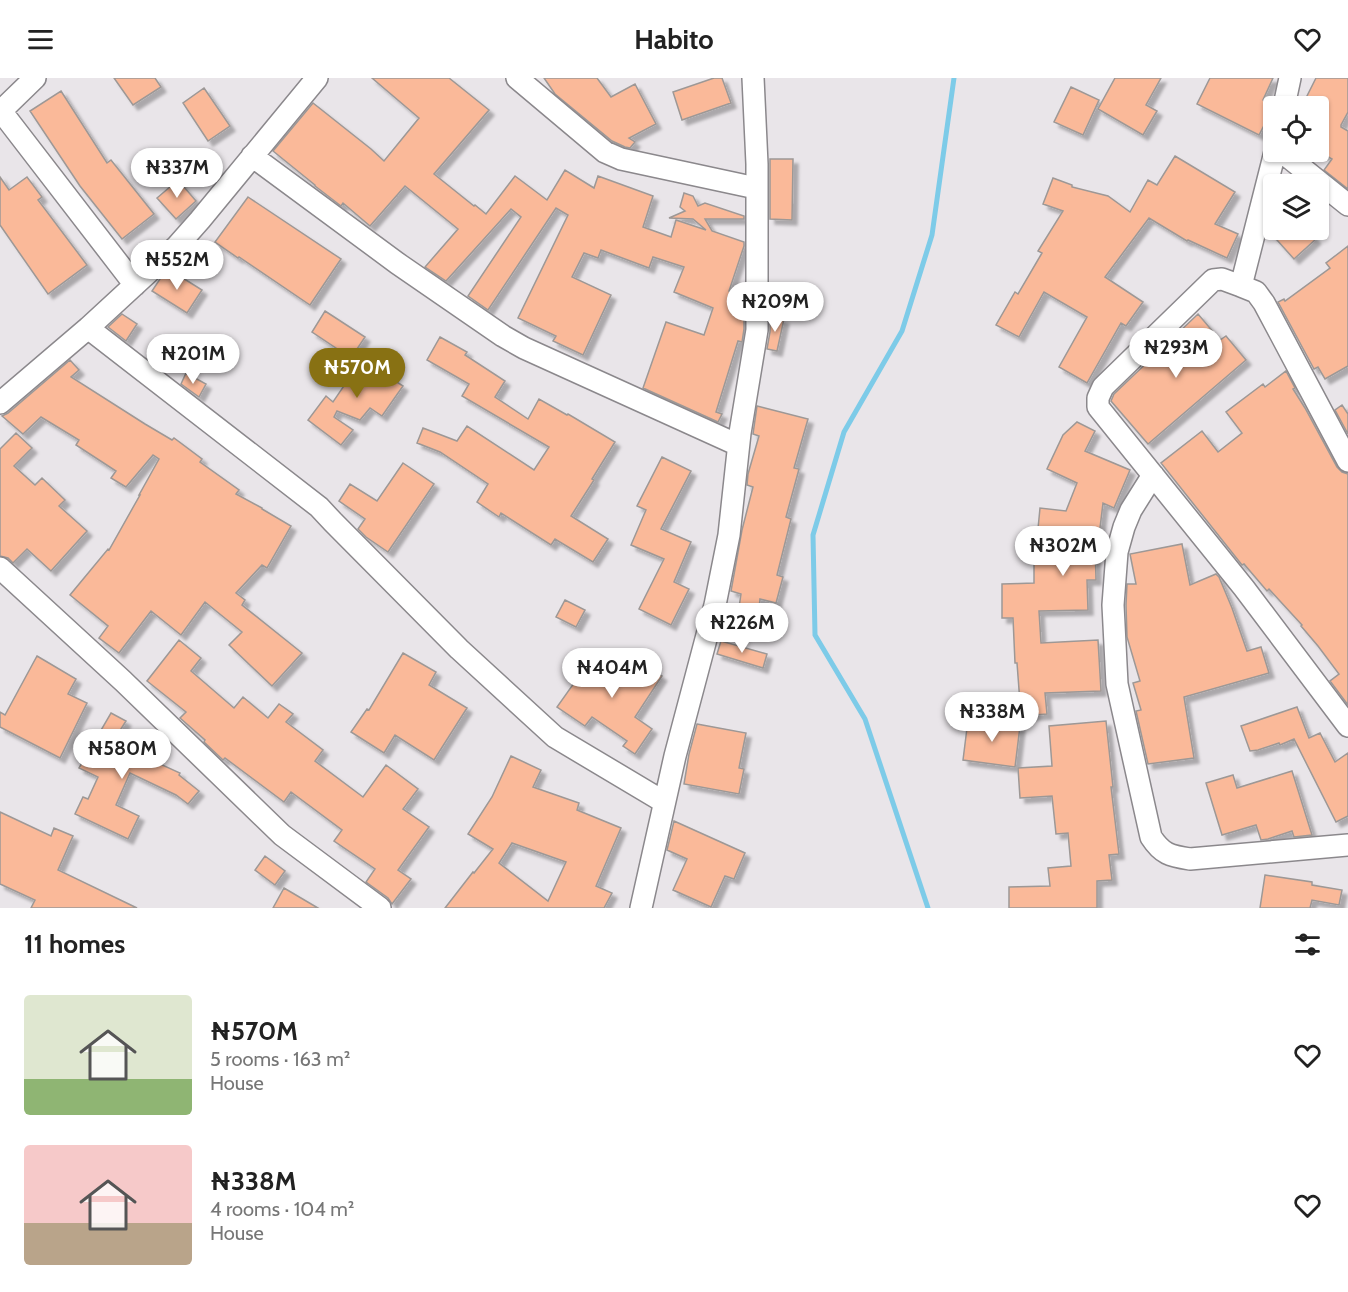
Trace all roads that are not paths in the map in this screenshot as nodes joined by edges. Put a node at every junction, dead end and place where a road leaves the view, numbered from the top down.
1 (35, 78) edge
2 (317, 78) edge
3 (517, 78) edge
4 (753, 78) edge
5 (1290, 78) edge
6 (1286, 96) edge
7 (1, 111) edge
8 (252, 156) junction
9 (1272, 162) edge
10 (1294, 162) edge
11 (756, 188) junction
12 (1348, 206) edge
13 (135, 285) junction
14 (1241, 286) junction
15 (88, 328) junction
16 (0, 403) edge
17 (738, 445) junction
18 (1348, 461) edge
19 (1153, 475) junction
20 (0, 568) edge
21 (1348, 726) edge
22 (664, 802) junction
23 (1348, 844) edge
24 (380, 908) edge
25 (641, 908) edge

1 - 7 street
2 - 8 street
3 - 11 street
4 - 11 street
5 - 6 street
7 - 13 street
8 - 13 street
8 - 17 street
9 - 14 street
10 - 12 street
11 - 17 street
13 - 15 street
14 - 18 street
14 - 19 street
15 - 16 street
15 - 22 street
17 - 22 street
19 - 21 street
19 - 23 street
20 - 24 street
22 - 25 street

